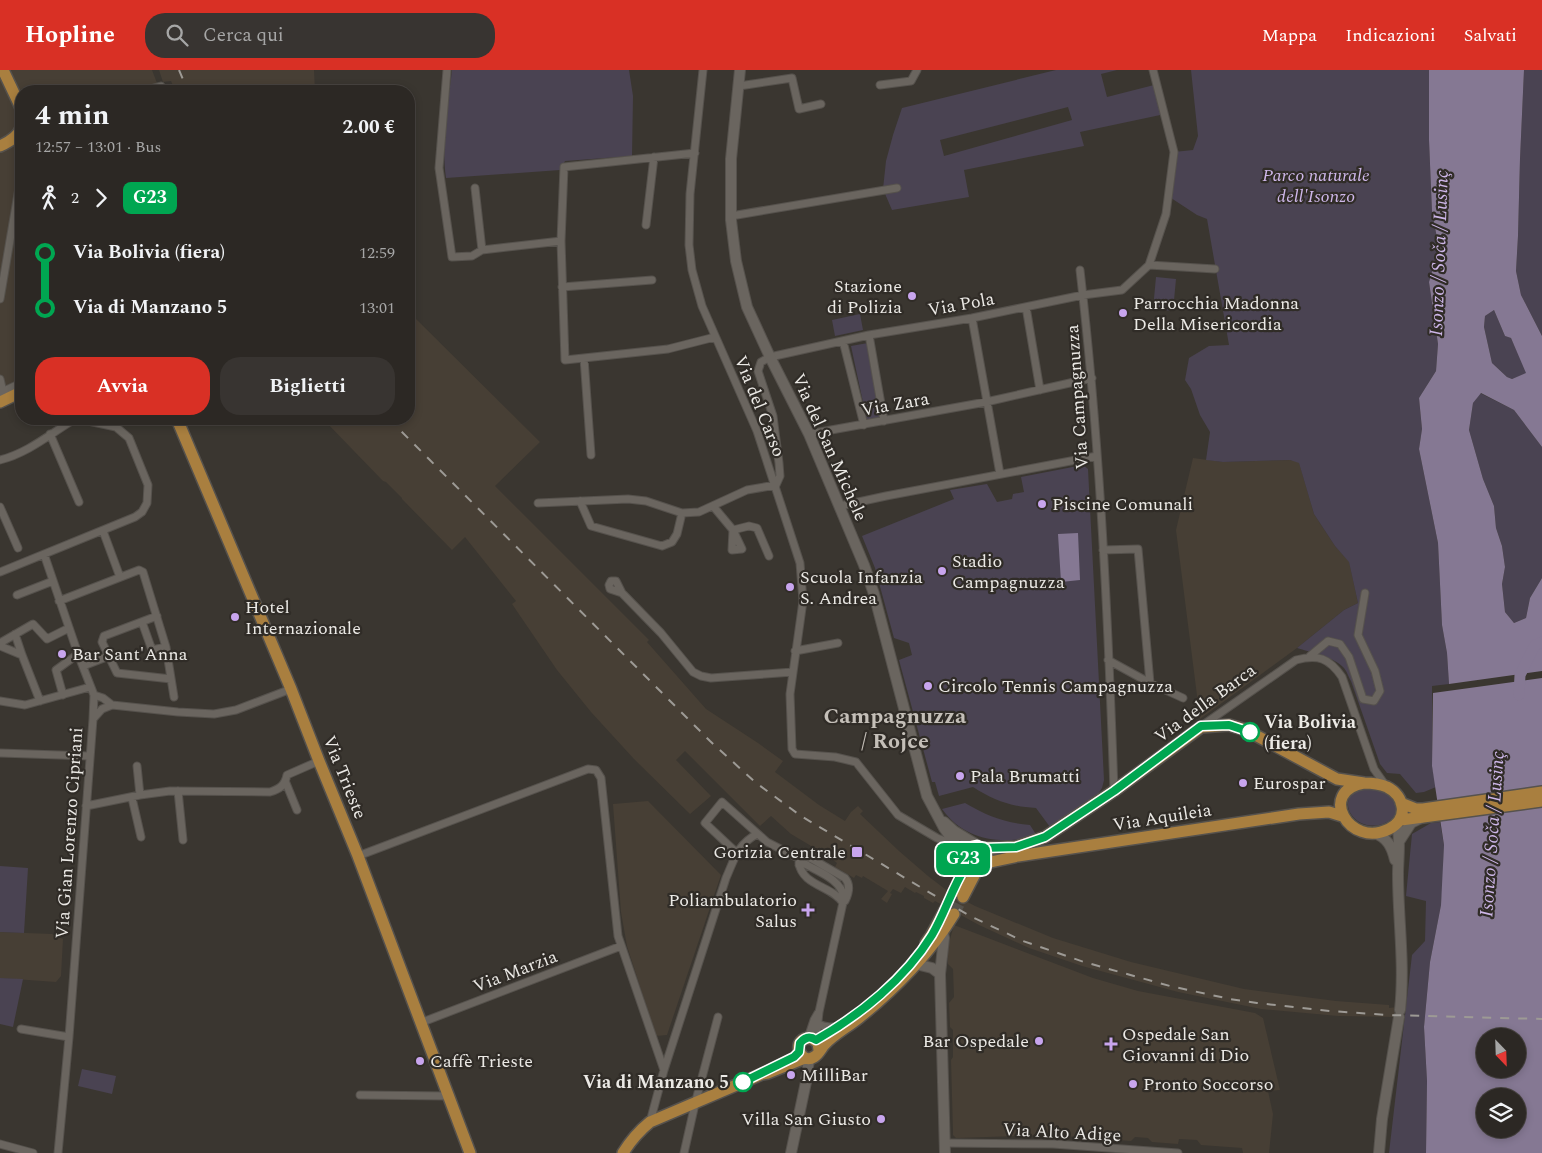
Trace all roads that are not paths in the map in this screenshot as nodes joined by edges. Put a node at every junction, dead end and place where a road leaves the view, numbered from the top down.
1 (3, 70) edge
2 (447, 70) edge
3 (703, 70) edge
4 (740, 70) edge
5 (917, 70) edge
6 (1153, 70) edge
7 (880, 85) dead end
8 (738, 86) junction
9 (15, 95) edge
10 (821, 104) dead end
11 (15, 137) edge
12 (4, 144) edge
13 (695, 153) junction
14 (654, 157) junction
15 (475, 188) dead end
16 (897, 188) dead end
17 (15, 211) edge
18 (731, 216) junction
19 (646, 225) dead end
20 (561, 241) junction
21 (482, 250) junction
22 (1149, 265) junction
23 (1215, 269) dead end
24 (1080, 270) dead end
25 (652, 280) dead end
26 (562, 288) junction
27 (1083, 295) junction
28 (0, 299) edge
29 (1026, 307) junction
30 (972, 318) junction
31 (868, 335) junction
32 (715, 337) junction
33 (843, 341) junction
34 (770, 357) junction
35 (584, 358) junction
36 (1092, 378) junction
37 (0, 379) edge
38 (15, 387) edge
39 (1040, 390) junction
40 (15, 393) edge
41 (1, 396) edge
42 (986, 402) junction
43 (884, 421) junction
44 (65, 425) edge
45 (107, 425) edge
46 (180, 425) edge
47 (864, 425) junction
48 (50, 434) junction
49 (809, 434) junction
50 (591, 455) dead end
51 (1097, 456) junction
52 (0, 460) edge
53 (1000, 474) junction
54 (776, 485) junction
55 (580, 501) junction
56 (78, 502) dead end
57 (538, 503) dead end
58 (712, 506) junction
59 (840, 506) junction
60 (0, 507) edge
61 (682, 513) junction
62 (103, 530) junction
63 (18, 548) dead end
64 (1103, 550) junction
65 (44, 554) junction
66 (769, 556) dead end
67 (0, 572) edge
68 (120, 577) junction
69 (53, 581) junction
70 (622, 593) dead end
71 (1365, 593) dead end
72 (17, 595) dead end
73 (59, 601) junction
74 (157, 616) junction
75 (142, 622) junction
76 (69, 628) junction
77 (15, 634) junction
78 (838, 643) dead end
79 (0, 645) edge
80 (166, 647) junction
81 (795, 649) junction
82 (78, 654) junction
83 (22, 655) junction
84 (109, 656) junction
85 (1310, 656) junction
86 (1108, 660) junction
87 (83, 666) junction
88 (793, 672) junction
89 (170, 678) junction
90 (1150, 683) junction
91 (90, 687) junction
92 (291, 689) junction
93 (64, 695) junction
94 (94, 695) junction
95 (174, 697) dead end
96 (1183, 698) dead end
97 (0, 700) edge
98 (40, 701) junction
99 (112, 705) junction
100 (93, 719) junction
101 (1201, 726) junction
102 (0, 753) edge
103 (89, 756) junction
104 (319, 761) junction
105 (138, 766) dead end
106 (286, 783) junction
107 (1364, 783) junction
108 (1386, 787) junction
109 (178, 791) junction
110 (1114, 791) junction
111 (1542, 792) edge
112 (140, 795) junction
113 (132, 798) junction
114 (1542, 801) edge
115 (1401, 803) junction
116 (86, 806) junction
117 (297, 810) dead end
118 (1423, 813) junction
119 (1342, 816) junction
120 (937, 817) junction
121 (1399, 822) junction
122 (756, 834) junction
123 (1374, 834) junction
124 (141, 837) dead end
125 (184, 840) dead end
126 (1400, 840) junction
127 (980, 847) junction
128 (959, 850) junction
129 (737, 853) junction
130 (358, 856) junction
131 (800, 862) junction
132 (976, 866) junction
133 (1398, 873) junction
134 (958, 894) tunnel mouth
135 (843, 903) junction
136 (943, 933) junction
137 (621, 946) junction
138 (916, 964) junction
139 (940, 974) junction
140 (819, 1012) junction
141 (718, 1017) dead end
142 (420, 1024) junction
143 (819, 1024) junction
144 (840, 1026) junction
145 (21, 1029) dead end
146 (70, 1037) junction
147 (814, 1043) junction
148 (804, 1056) junction
149 (664, 1070) junction
150 (360, 1096) dead end
151 (448, 1096) junction
152 (695, 1104) junction
153 (650, 1122) junction
154 (0, 1144) edge
155 (1053, 1144) junction
156 (945, 1148) edge
157 (1089, 1150) edge
158 (1143, 1152) edge
159 (33, 1153) edge
160 (58, 1153) edge
161 (470, 1153) edge
162 (623, 1153) edge
163 (684, 1153) edge
164 (791, 1153) edge
165 (1050, 1153) edge
166 (1178, 1153) edge
167 (1379, 1153) edge

1 - 9 main road
2 - 21 street
3 - 13 street, Via del Carso
4 - 8 main road, Via del San Michele
5 - 7 street
6 - 22 street, Via Pola
8 - 10 street
8 - 18 main road, Via del San Michele
11 - 12 main road
13 - 14 street
13 - 32 street, Via del Carso
14 - 19 street
14 - 20 street
15 - 21 street
16 - 18 street
17 - 28 street
18 - 34 main road, Via del San Michele
20 - 21 street
20 - 26 street
22 - 23 street
22 - 27 street, Via Pola
24 - 27 street, Via Campagnuzza
25 - 26 street
26 - 35 street
27 - 29 street, Via Pola
27 - 36 street, Via Campagnuzza
29 - 30 street, Via Pola
29 - 39 street
30 - 31 street, Via Pola
30 - 42 street
31 - 33 street, Via Pola
31 - 43 street
32 - 35 street
32 - 54 street, Via del Carso
33 - 34 street, Via Pola
33 - 47 street
34 - 49 main road, Via del San Michele
34 - 54 street
35 - 50 street
36 - 39 street, Via Zara
36 - 51 street, Via Campagnuzza
37 - 41 street
38 - 41 street
39 - 42 street, Via Zara
40 - 41 main road
42 - 43 street, Via Zara
42 - 53 street
43 - 47 street, Via Zara
44 - 48 street
45 - 62 street
46 - 92 main road, Via Trieste
47 - 49 street, Via Zara
48 - 52 street
48 - 56 street
49 - 59 main road, Via del San Michele
51 - 53 street
51 - 64 street, Via Campagnuzza
53 - 59 street
54 - 58 street
54 - 81 street, Via del Carso
55 - 57 street
55 - 61 street
55 - 61 street
58 - 61 street
58 - 66 street
59 - 120 main road, Via del San Michele
60 - 63 street
62 - 65 street
62 - 68 street
64 - 86 street, Via Campagnuzza
64 - 90 street
65 - 67 street
65 - 69 street
68 - 73 street
68 - 74 street
69 - 72 street
69 - 73 street
70 - 88 street
71 - 85 street, Via della Barca
73 - 76 street
74 - 75 street
74 - 80 street
75 - 80 street
75 - 84 street
76 - 77 street
76 - 82 street
77 - 79 street
77 - 83 street
78 - 81 street
79 - 83 street
80 - 89 street
81 - 88 street, Via del Carso
82 - 87 street
82 - 93 street
83 - 98 street
84 - 87 street
84 - 89 street
85 - 101 street, Via della Barca
85 - 108 street
86 - 90 street
86 - 110 street, Via Campagnuzza
87 - 91 street
88 - 128 street, Via del Carso
89 - 95 street
90 - 96 street
91 - 93 street
91 - 94 street
92 - 99 street
92 - 104 main road, Via Trieste
93 - 98 street
94 - 99 street
94 - 100 street
97 - 98 street
99 - 100 street, Via Gian Lorenzo Cipriani
100 - 103 street, Via Gian Lorenzo Cipriani
101 - 107 main road
101 - 110 main road, Via della Barca
102 - 103 street
103 - 116 street, Via Gian Lorenzo Cipriani
104 - 106 street
104 - 130 main road, Via Trieste
105 - 112 street
106 - 109 street
106 - 117 street
107 - 108 main road
107 - 119 main road
108 - 115 main road
109 - 112 street
109 - 125 street
110 - 127 main road, Via della Barca
111 - 118 main road
112 - 113 street
113 - 116 street
113 - 124 street
114 - 118 main road
115 - 118 main road
115 - 121 main road
116 - 146 street, Via Gian Lorenzo Cipriani
118 - 121 main road
118 - 126 main road
119 - 123 main road
119 - 132 main road, Via Aquileia
120 - 127 main road, Via del San Michele
120 - 128 main road, Via del San Michele
121 - 123 main road
121 - 126 main road
122 - 129 street
122 - 129 street
122 - 131 street
123 - 133 main road
126 - 133 main road
127 - 128 main road
127 - 132 main road
128 - 132 main road
129 - 149 street
130 - 137 street
130 - 142 main road, Via Trieste
131 - 135 street
131 - 135 street
132 - 134 main road
133 - 167 main road
135 - 140 street
136 - 138 main road
136 - 139 main road
136 - 144 main road
137 - 142 street, Via Marzia
137 - 149 street
138 - 139 main road
138 - 147 main road
139 - 156 main road
140 - 143 street
140 - 147 street
141 - 152 street
142 - 151 main road, Via Trieste
143 - 144 street
143 - 147 street
144 - 147 main road
145 - 146 street
146 - 160 street, Via Gian Lorenzo Cipriani
147 - 148 main road
147 - 148 main road
148 - 152 main road
148 - 164 main road
149 - 153 street
150 - 151 street
151 - 161 main road, Via Trieste
152 - 153 main road
152 - 163 street
153 - 162 main road
154 - 159 street
155 - 156 street, Via Alto Adige
155 - 157 street, Via Alto Adige
155 - 165 street
157 - 158 street, Via Alto Adige
158 - 166 street, Via Alto Adige

